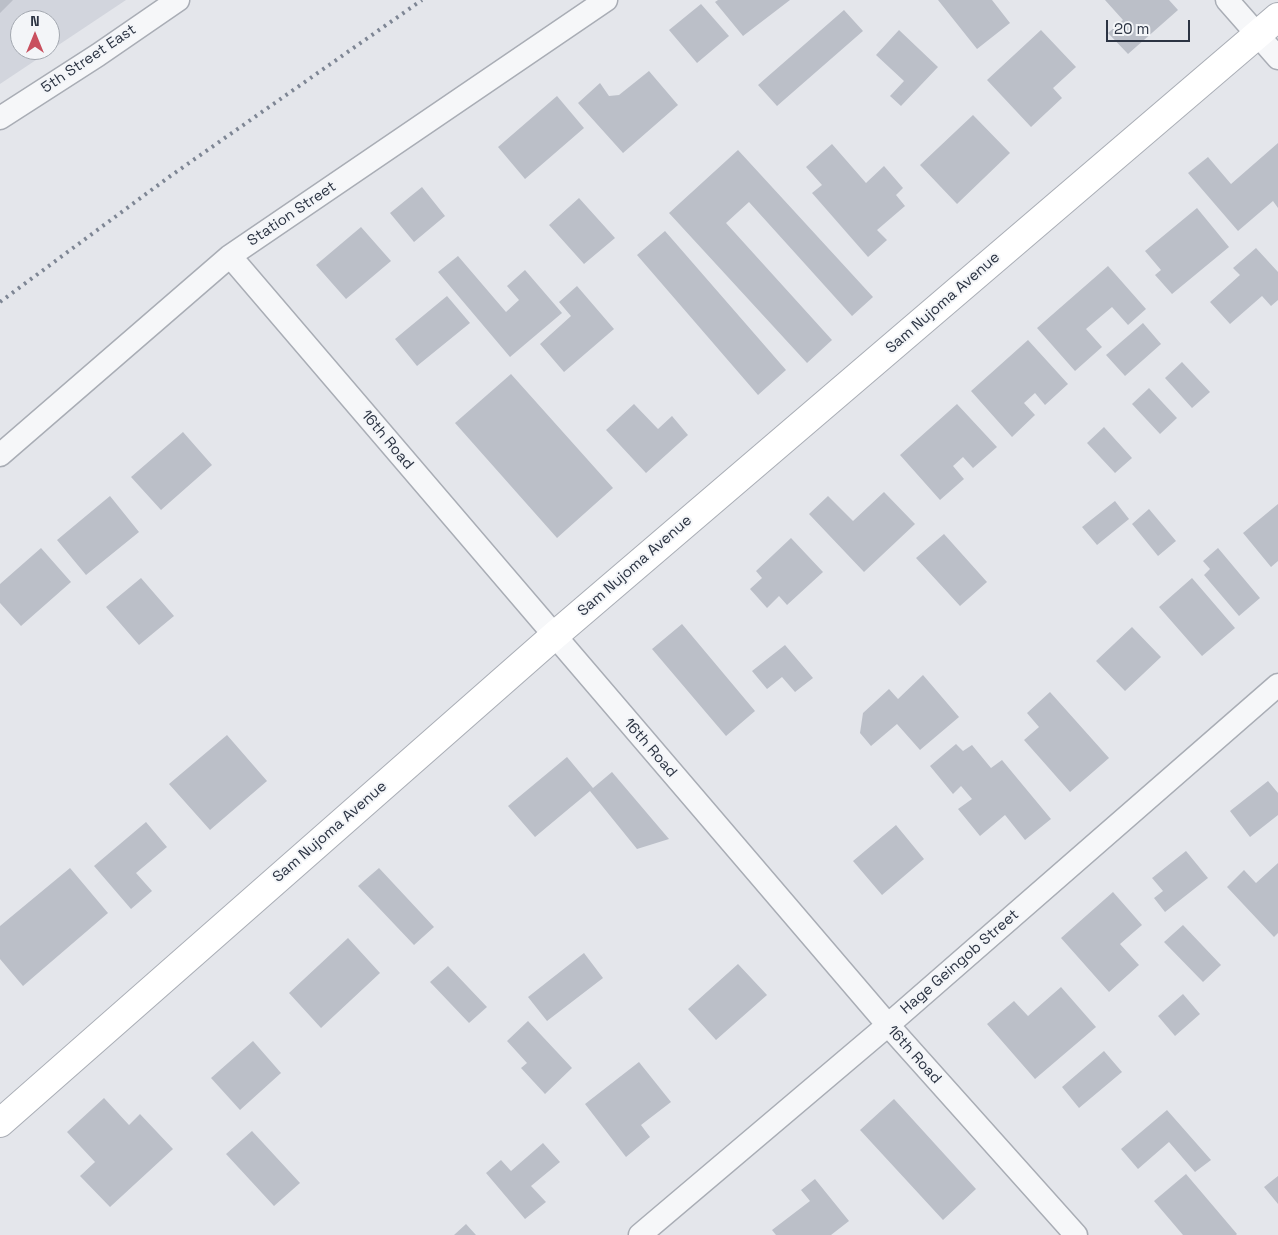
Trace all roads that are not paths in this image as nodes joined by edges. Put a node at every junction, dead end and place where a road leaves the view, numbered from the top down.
1 (178, 0) edge
2 (606, 0) edge
3 (1227, 0) edge
4 (1278, 17) edge
5 (1257, 34) junction
6 (1278, 58) edge
7 (0, 118) edge
8 (230, 256) junction
9 (0, 455) edge
10 (554, 636) junction
11 (1278, 685) edge
12 (888, 1025) junction
13 (0, 1123) edge
14 (640, 1235) edge
15 (1076, 1235) edge

1 - 7 street, 5th Street East
2 - 8 street, Station Street
3 - 5 street
4 - 5 main road, Sam Nujoma Avenue
5 - 6 street
5 - 10 main road, Sam Nujoma Avenue
8 - 9 street, Station Street
8 - 10 street, 16th Road
10 - 12 street, 16th Road
10 - 13 main road, Sam Nujoma Avenue
11 - 12 street, Hage Geingob Street
12 - 14 street, Hage Geingob Street
12 - 15 street, 16th Road

